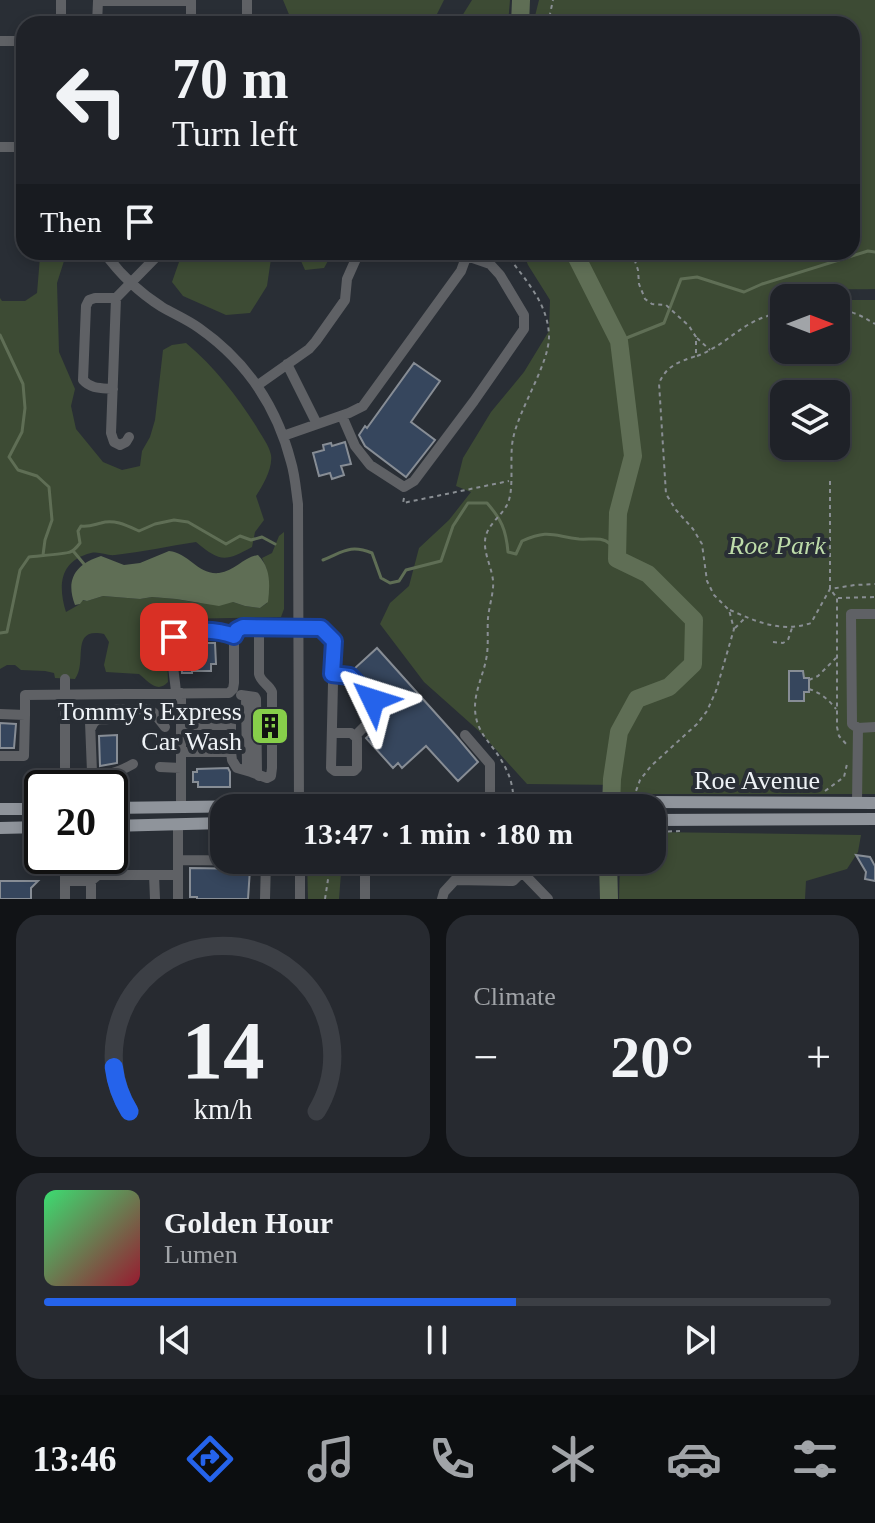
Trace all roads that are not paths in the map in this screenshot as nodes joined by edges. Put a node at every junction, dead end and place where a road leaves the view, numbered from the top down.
1 (191, 0) edge
2 (99, 1) edge
3 (133, 1) edge
4 (111, 260) edge
5 (154, 260) edge
6 (355, 260) edge
7 (466, 260) edge
8 (481, 260) edge
9 (132, 283) junction
10 (116, 298) junction
11 (287, 364) junction
12 (258, 385) junction
13 (113, 389) junction
14 (342, 416) junction
15 (317, 424) junction
16 (283, 436) junction
17 (129, 437) dead end
18 (875, 614) edge
19 (259, 627) junction
20 (299, 627) junction
21 (234, 636) junction
22 (332, 674) junction
23 (65, 679) dead end
24 (233, 689) junction
25 (153, 694) junction
26 (178, 694) junction
27 (65, 695) junction
28 (374, 705) dead end
29 (164, 706) dead end
30 (0, 714) edge
31 (25, 715) junction
32 (373, 718) dead end
33 (181, 726) junction
34 (875, 727) edge
35 (858, 728) junction
36 (332, 733) junction
37 (465, 735) dead end
38 (355, 736) junction
39 (181, 752) junction
40 (231, 752) junction
41 (0, 756) edge
42 (133, 764) dead end
43 (160, 767) dead end
44 (181, 768) junction
45 (65, 770) edge
46 (255, 774) junction
47 (299, 794) edge
48 (490, 794) edge
49 (666, 802) edge
50 (857, 803) junction
51 (875, 803) edge
52 (181, 806) junction
53 (210, 806) edge
54 (128, 807) edge
55 (0, 809) edge
56 (24, 809) edge
57 (853, 819) junction
58 (875, 819) edge
59 (666, 820) edge
60 (210, 823) edge
61 (178, 824) junction
62 (128, 825) edge
63 (24, 827) edge
64 (0, 828) edge
65 (178, 860) junction
66 (210, 860) edge
67 (65, 874) edge
68 (266, 874) edge
69 (300, 874) edge
70 (365, 874) edge
71 (520, 874) edge
72 (524, 874) edge
73 (154, 875) junction
74 (178, 875) junction
75 (65, 881) junction
76 (91, 881) junction
77 (65, 899) edge
78 (91, 899) edge
79 (155, 899) edge
80 (178, 899) edge
81 (265, 899) edge
82 (300, 899) edge
83 (365, 899) edge
84 (442, 899) edge
85 (548, 899) edge

1 - 3 street
2 - 3 street
4 - 9 street
5 - 9 street
6 - 11 street
7 - 14 street
8 - 14 street
9 - 10 street
9 - 12 street
10 - 13 street
10 - 13 street
11 - 12 street
11 - 15 street
12 - 16 street
13 - 17 street
14 - 15 street
15 - 16 street
16 - 20 street
18 - 35 street
19 - 20 street
19 - 21 street
19 - 46 street
20 - 22 street
20 - 47 street
21 - 24 street
21 - 26 street
22 - 28 street
22 - 36 street
23 - 27 street
24 - 26 street
24 - 46 street
25 - 26 street
25 - 27 street
25 - 29 street
26 - 33 street
27 - 31 street
27 - 45 street
30 - 31 street
31 - 41 street
32 - 38 street
33 - 39 street
33 - 40 street
33 - 42 street
34 - 35 street
35 - 50 street
36 - 38 street
36 - 38 street
37 - 48 street
39 - 40 street
39 - 44 street
40 - 46 street
43 - 44 street
44 - 52 street
49 - 50 main road, Roe Avenue, bridge
50 - 51 main road, Roe Avenue
50 - 57 main road
52 - 53 main road, Roe Avenue
52 - 54 main road, Roe Avenue
55 - 56 main road
57 - 58 main road, Roe Avenue
57 - 59 main road, Roe Avenue
60 - 61 main road
61 - 62 main road
61 - 65 street
63 - 64 main road
65 - 66 street
65 - 74 street
67 - 75 street
68 - 81 street
69 - 82 street
70 - 83 street
71 - 84 street
72 - 85 street
73 - 74 street
73 - 76 street
73 - 79 street
74 - 80 street
75 - 76 street
75 - 77 street
76 - 78 street

